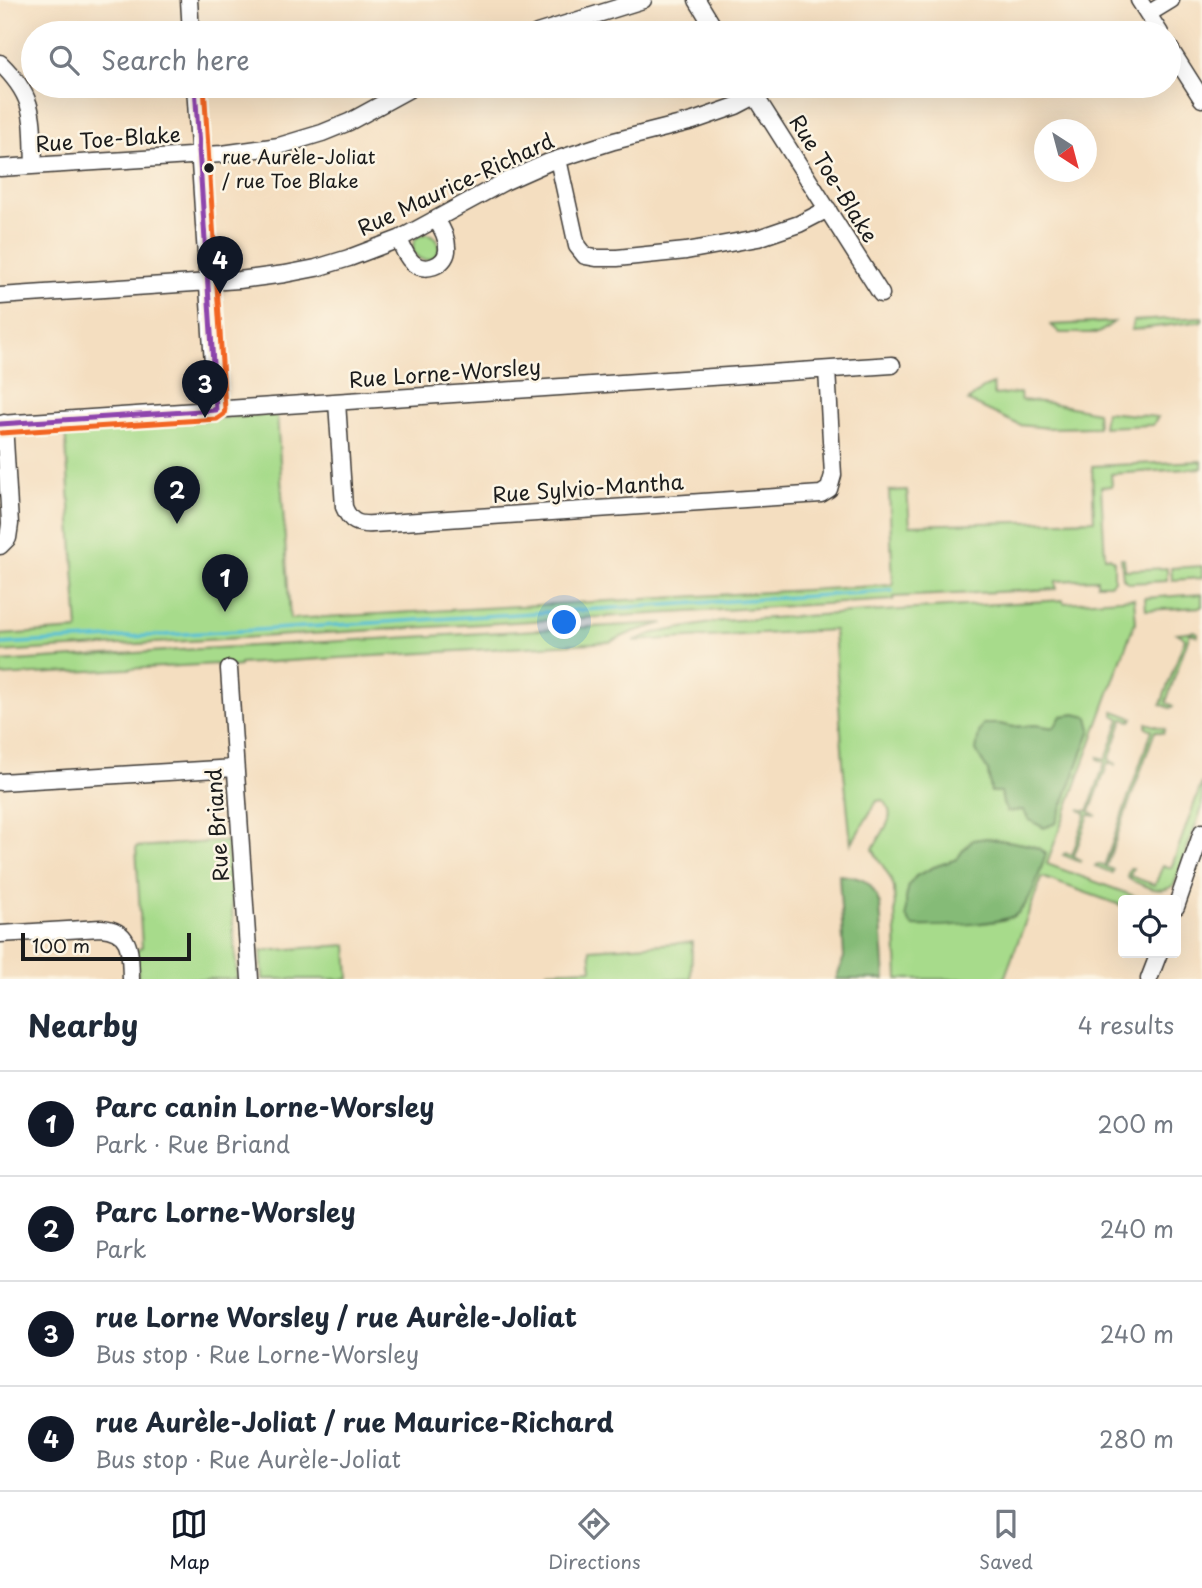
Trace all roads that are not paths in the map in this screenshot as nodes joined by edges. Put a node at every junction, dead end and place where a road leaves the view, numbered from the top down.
1 (188, 0) edge
2 (643, 0) edge
3 (697, 0) edge
4 (1139, 0) edge
5 (1171, 0) edge
6 (1148, 14) junction
7 (190, 21) edge
8 (576, 21) edge
9 (710, 21) edge
10 (1152, 21) edge
11 (0, 63) edge
12 (1181, 66) edge
13 (21, 88) edge
14 (26, 98) edge
15 (196, 98) edge
16 (393, 98) edge
17 (745, 98) edge
18 (757, 98) edge
19 (1202, 99) edge
20 (199, 156) junction
21 (558, 159) junction
22 (34, 166) junction
23 (0, 168) edge
24 (828, 209) junction
25 (436, 220) junction
26 (399, 240) junction
27 (207, 282) junction
28 (881, 294) dead end
29 (0, 296) edge
30 (892, 365) dead end
31 (827, 370) junction
32 (337, 402) junction
33 (216, 410) junction
34 (2, 424) edge
35 (0, 546) edge
36 (229, 668) dead end
37 (235, 768) junction
38 (0, 782) edge
39 (1202, 832) edge
40 (1180, 895) edge
41 (0, 934) edge
42 (1157, 958) edge
43 (131, 979) edge
44 (250, 979) edge
45 (1149, 979) edge

1 - 7 street
2 - 8 street
3 - 9 street
4 - 6 street
5 - 6 street
6 - 10 street
11 - 13 street
12 - 19 street
14 - 22 street
15 - 20 street
16 - 20 street, Rue Toe-Blake
17 - 21 street, Rue Maurice-Richard
18 - 24 street, Rue Toe-Blake
20 - 22 street, Rue Toe-Blake
20 - 27 street
21 - 24 street
21 - 25 street, Rue Maurice-Richard
22 - 23 street, Rue Toe-Blake
24 - 28 street, Rue Toe-Blake
25 - 26 street, Rue Maurice-Richard
25 - 26 street
26 - 27 street, Rue Maurice-Richard
27 - 29 street, Rue Maurice-Richard
27 - 33 street
30 - 31 street, Rue Lorne-Worsley
31 - 32 street, Rue Lorne-Worsley
31 - 32 street, Rue Sylvio-Mantha
32 - 33 street, Rue Lorne-Worsley
33 - 34 street, Rue Lorne-Worsley
34 - 35 street
36 - 37 street, Rue Briand
37 - 38 street
37 - 44 street, Rue Briand
39 - 40 street
41 - 43 street
42 - 45 street

